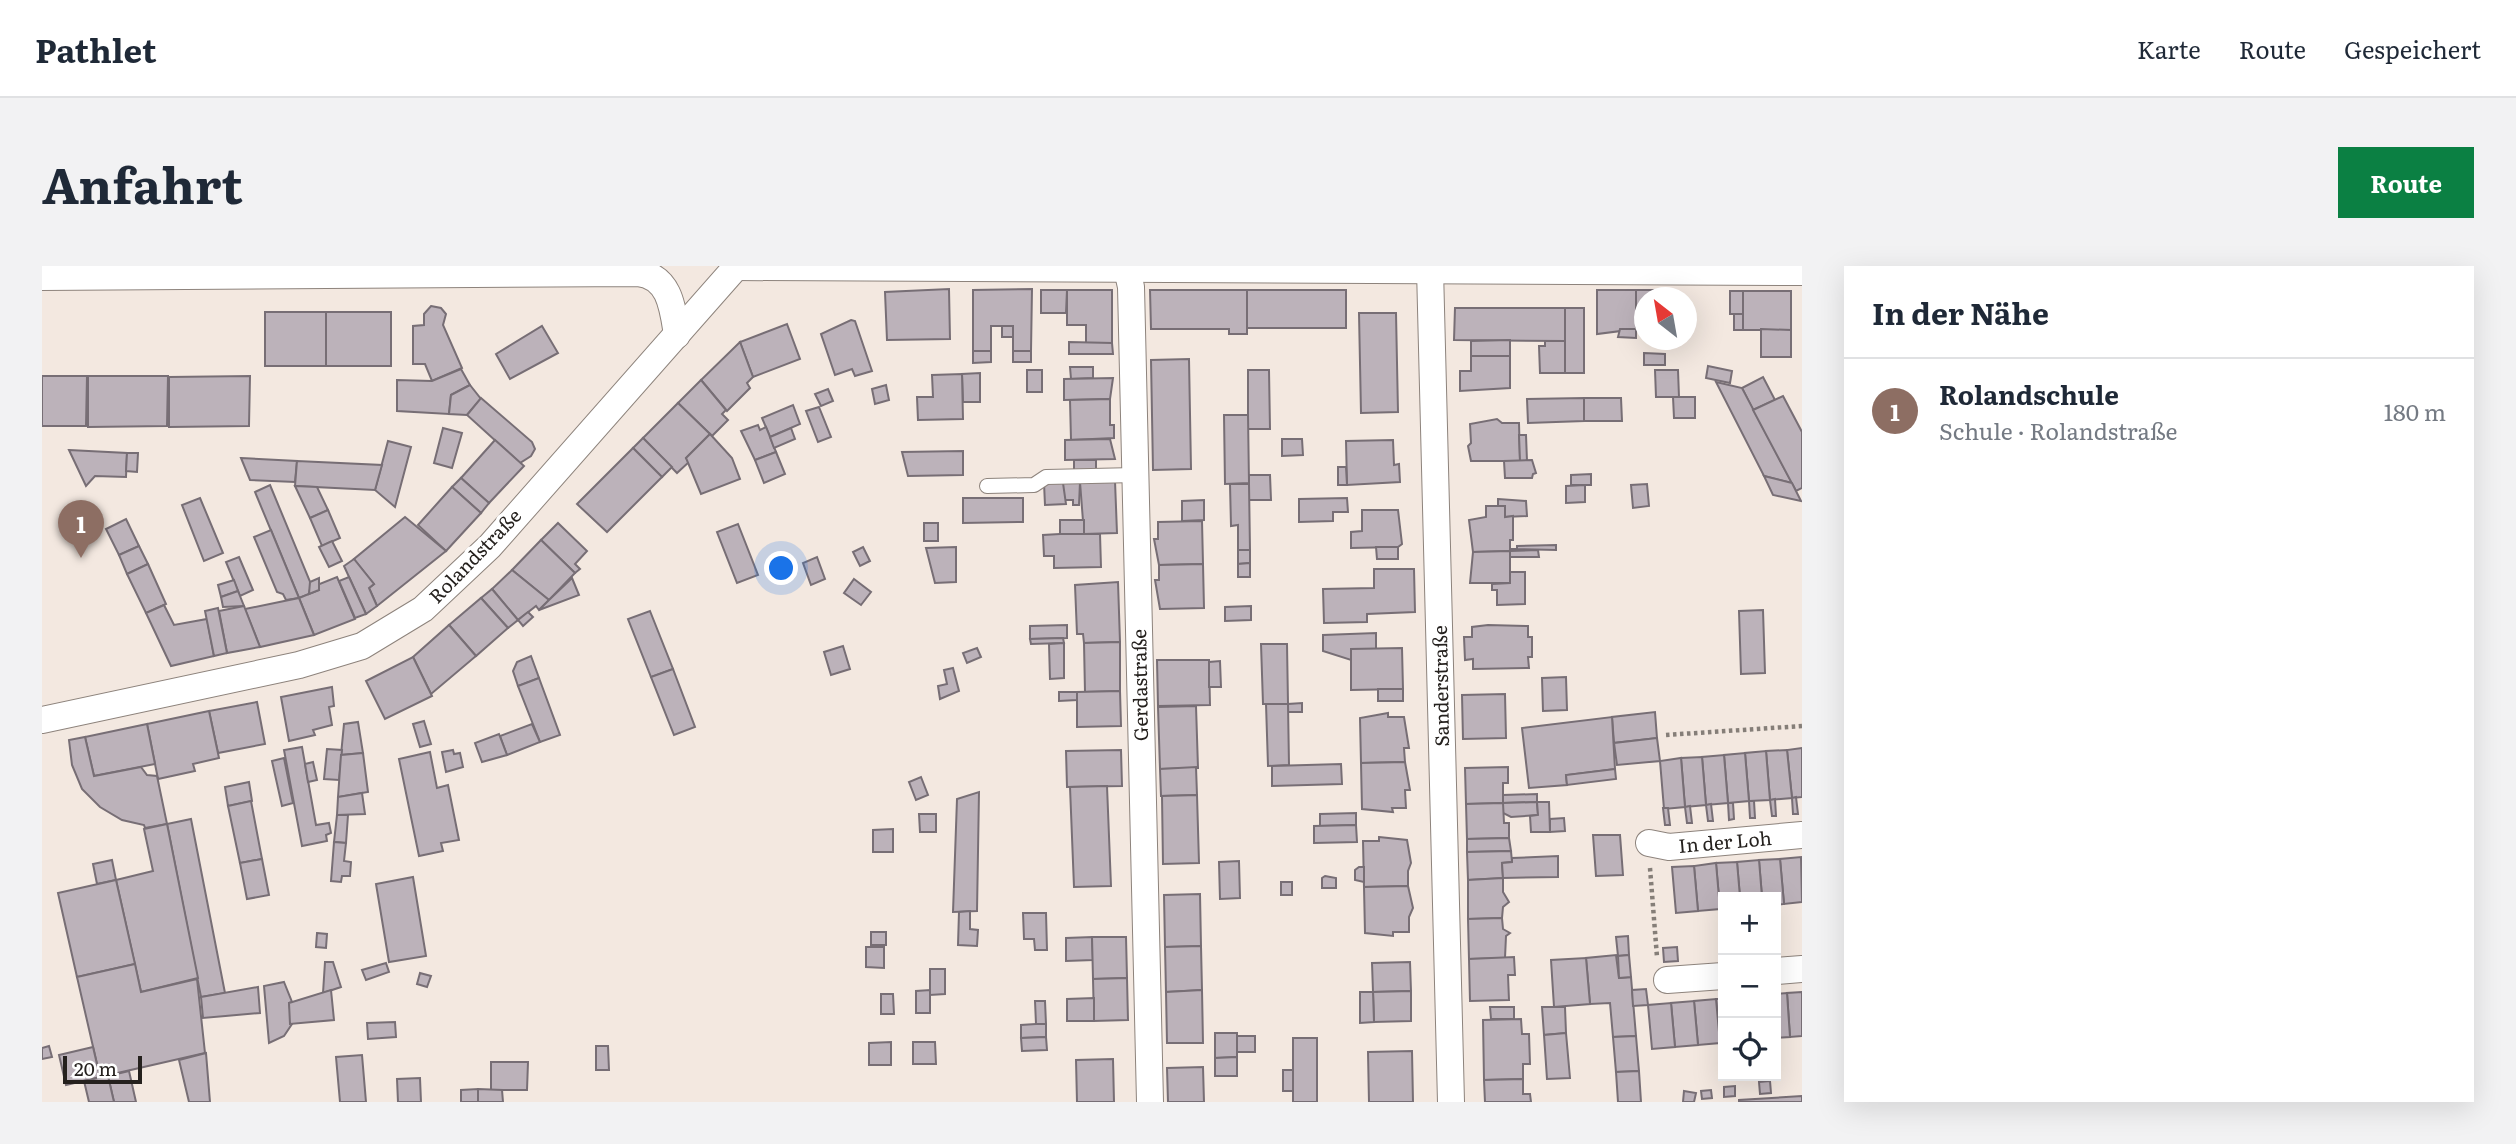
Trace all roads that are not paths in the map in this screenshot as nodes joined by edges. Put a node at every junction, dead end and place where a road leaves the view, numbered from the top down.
1 (737, 267) edge
2 (1128, 269) junction
3 (1430, 269) junction
4 (1802, 272) edge
5 (42, 278) edge
6 (677, 335) junction
7 (1136, 475) junction
8 (987, 486) dead end
9 (42, 720) edge
10 (1802, 835) edge
11 (1648, 843) road end
12 (1802, 969) edge
13 (1781, 971) edge
14 (1718, 976) edge
15 (1667, 980) road end
16 (1150, 1102) edge
17 (1451, 1102) edge

1 - 2 street
1 - 6 street, Rolandstraße
2 - 3 street
2 - 7 street, Gerdastraße
3 - 4 street
3 - 17 street, Sanderstraße
5 - 6 street
6 - 9 street, Rolandstraße
7 - 8 lane
7 - 16 street, Gerdastraße
10 - 11 street, In der Loh
12 - 13 street
14 - 15 street

